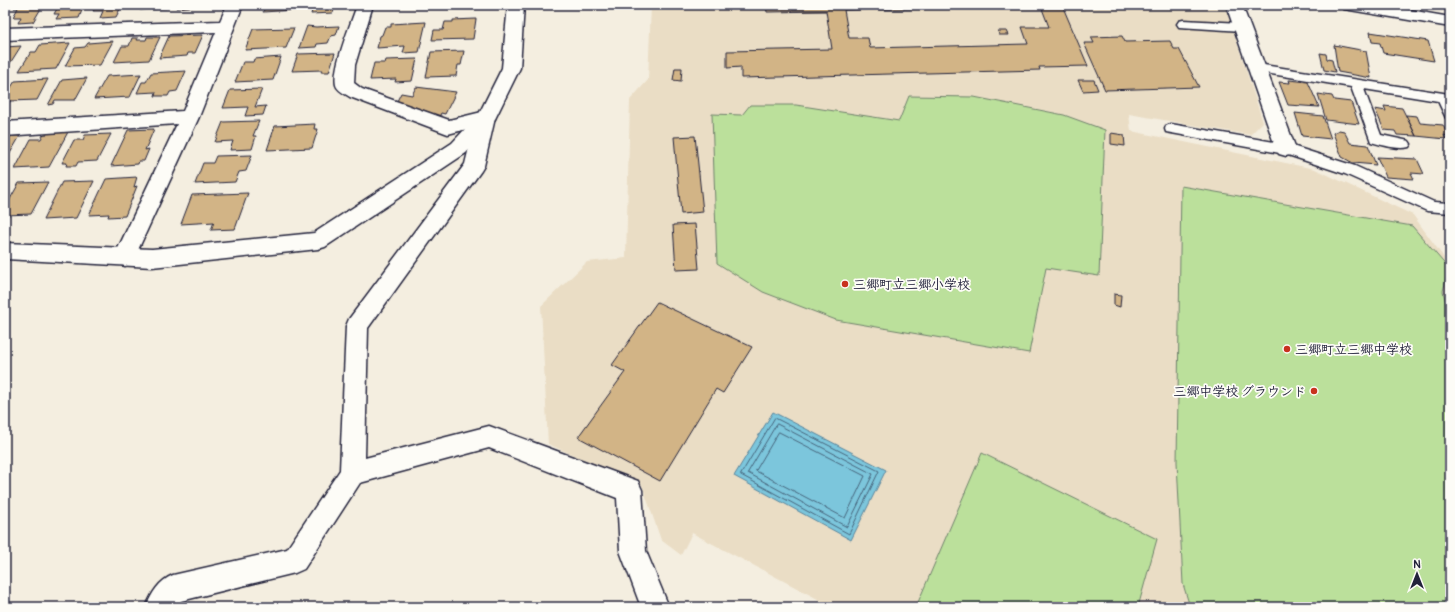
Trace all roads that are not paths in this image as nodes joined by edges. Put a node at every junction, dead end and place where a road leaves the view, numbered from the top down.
1 (235, 5) edge
2 (365, 5) edge
3 (516, 5) edge
4 (1234, 5) edge
5 (1350, 5) edge
6 (1450, 22) edge
7 (1183, 24) dead end
8 (225, 26) junction
9 (1242, 26) junction
10 (5, 34) edge
11 (1257, 68) junction
12 (1356, 84) junction
13 (1450, 115) edge
14 (190, 118) junction
15 (486, 118) junction
16 (5, 129) edge
17 (1171, 129) dead end
18 (1404, 144) dead end
19 (1286, 149) junction
20 (1450, 208) edge
21 (5, 251) edge
22 (125, 257) junction
23 (352, 473) junction
24 (160, 607) edge
25 (655, 607) edge

1 - 8 street
2 - 15 street
3 - 15 street
4 - 9 street
5 - 6 street
7 - 9 lane
8 - 10 street
8 - 14 street
9 - 11 street
11 - 12 lane
11 - 19 street
12 - 13 lane
12 - 18 lane
14 - 16 street
14 - 22 street
15 - 22 street
15 - 23 street
17 - 19 lane
19 - 20 lane
21 - 22 street
23 - 24 street
23 - 25 street

